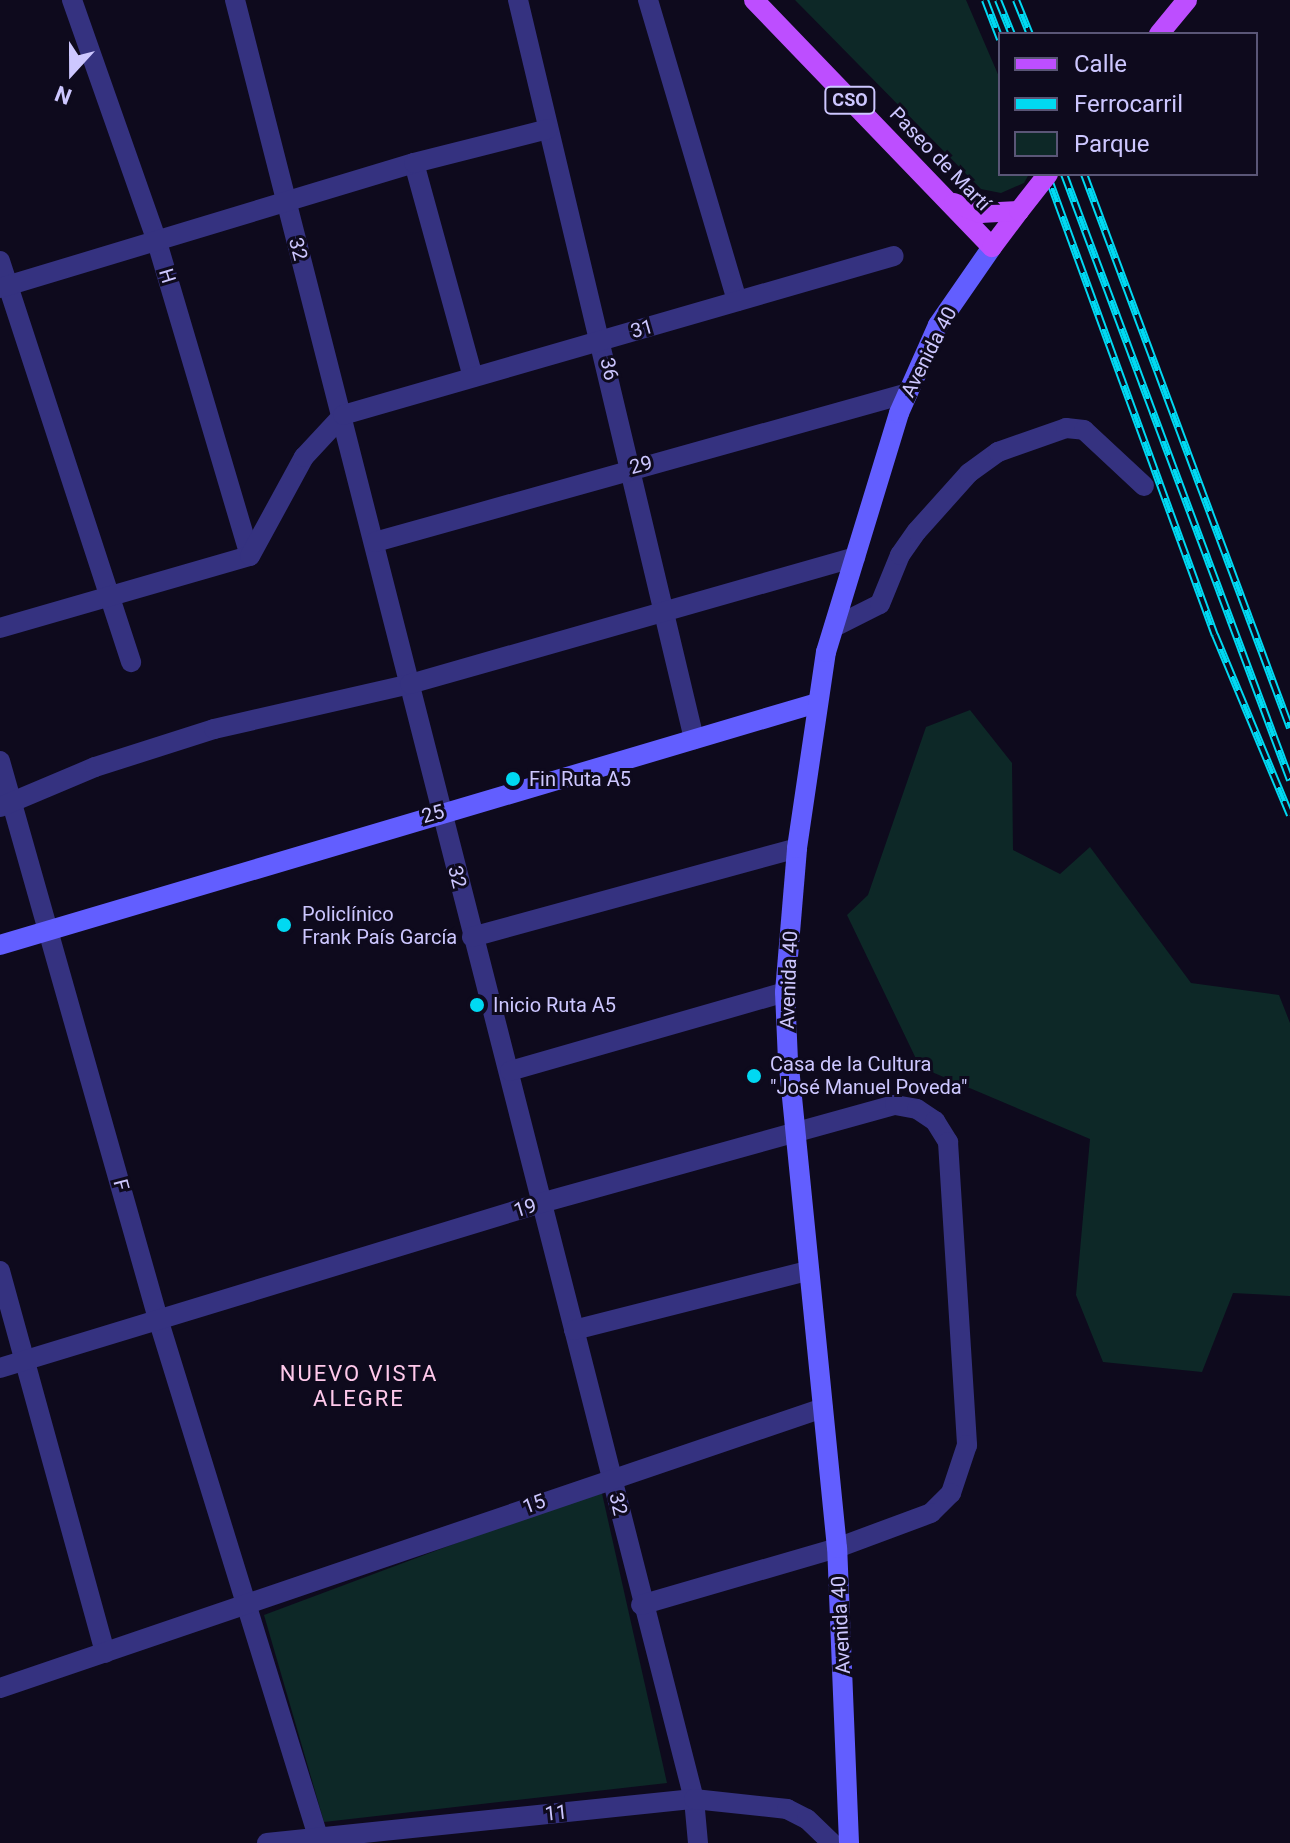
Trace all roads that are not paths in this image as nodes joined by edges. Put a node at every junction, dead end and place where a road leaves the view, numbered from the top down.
1 (72, 0) edge
2 (235, 0) edge
3 (518, 0) edge
4 (648, 0) edge
5 (754, 0) edge
6 (1187, 0) edge
7 (1161, 32) edge
8 (548, 129) junction
9 (414, 163) junction
10 (1046, 176) edge
11 (946, 200) junction
12 (286, 202) junction
13 (1019, 211) junction
14 (157, 242) junction
15 (992, 247) junction
16 (894, 256) dead end
17 (0, 261) edge
18 (4, 287) edge
19 (737, 301) junction
20 (603, 340) junction
21 (473, 377) junction
22 (908, 393) junction
23 (343, 415) junction
24 (632, 467) junction
25 (1144, 486) dead end
26 (375, 542) junction
27 (250, 556) junction
28 (855, 557) junction
29 (109, 595) junction
30 (663, 608) junction
31 (834, 627) junction
32 (0, 628) edge
33 (131, 662) dead end
34 (410, 684) junction
35 (817, 703) junction
36 (694, 739) junction
37 (0, 761) edge
38 (6, 805) edge
39 (441, 811) junction
40 (797, 848) junction
41 (50, 928) junction
42 (472, 937) junction
43 (0, 945) edge
44 (785, 992) junction
45 (510, 1071) junction
46 (796, 1135) junction
47 (541, 1203) junction
48 (0, 1271) edge
49 (808, 1271) junction
50 (159, 1322) junction
51 (574, 1330) junction
52 (27, 1360) junction
53 (0, 1368) edge
54 (823, 1408) junction
55 (612, 1476) junction
56 (837, 1548) junction
57 (641, 1605) junction
58 (247, 1606) junction
59 (105, 1653) junction
60 (0, 1688) edge
61 (694, 1799) junction
62 (319, 1840) edge
63 (267, 1843) edge
64 (698, 1843) edge
65 (832, 1843) edge
66 (849, 1843) edge

1 - 14 street, H
2 - 12 street, 32
3 - 8 street, 36
4 - 19 street
5 - 11 main road, Paseo de Martí / CSO
6 - 7 main road
8 - 9 street
8 - 20 street, 36
9 - 12 street
9 - 21 street
10 - 13 main road, bridge
11 - 13 main road, CSO
11 - 15 main road, Paseo de Martí / CSO
12 - 14 street
12 - 23 street, 32
13 - 15 main road
14 - 18 street
14 - 27 street, H
15 - 22 main road, Avenida 40
16 - 19 street, 31
17 - 18 street
18 - 29 street
19 - 20 street, 31
20 - 21 street, 31
20 - 24 street, 36
21 - 23 street, 31
22 - 24 street, 29
22 - 28 main road, Avenida 40
23 - 26 street, 32
23 - 27 street
24 - 26 street, 29
24 - 30 street, 36
25 - 31 street
26 - 34 street, 32
27 - 29 street
28 - 30 street
28 - 31 main road, Avenida 40
29 - 32 street
29 - 33 street
30 - 34 street
30 - 36 street, 36
31 - 35 main road, Avenida 40
34 - 38 street
34 - 39 street, 32
35 - 36 main road, 25
35 - 40 main road, Avenida 40
36 - 39 main road, 25
37 - 38 street, F
38 - 41 street, F
39 - 41 main road, 25
39 - 42 street, 32
40 - 42 street
40 - 44 main road, Avenida 40
41 - 43 main road, 25
41 - 50 street, F
42 - 45 street, 32
44 - 45 street
44 - 46 main road, Avenida 40
45 - 47 street, 32
46 - 47 street, 19
46 - 49 main road, Avenida 40
46 - 56 street, 19
47 - 50 street, 19
47 - 51 street, 32
48 - 52 street
49 - 51 street
49 - 54 main road, Avenida 40
50 - 52 street, 19
50 - 58 street, F
51 - 55 street, 32
52 - 53 street, 19
52 - 59 street
54 - 55 street, 15
54 - 56 main road, Avenida 40
55 - 57 street, 32
55 - 58 street, 15
56 - 57 street
56 - 66 main road, Avenida 40
57 - 61 street, 32
58 - 59 street, 15
58 - 62 street, F
59 - 60 street, 15
61 - 62 street, 11
61 - 64 street, 32
61 - 65 street, 11
62 - 63 street, 11

